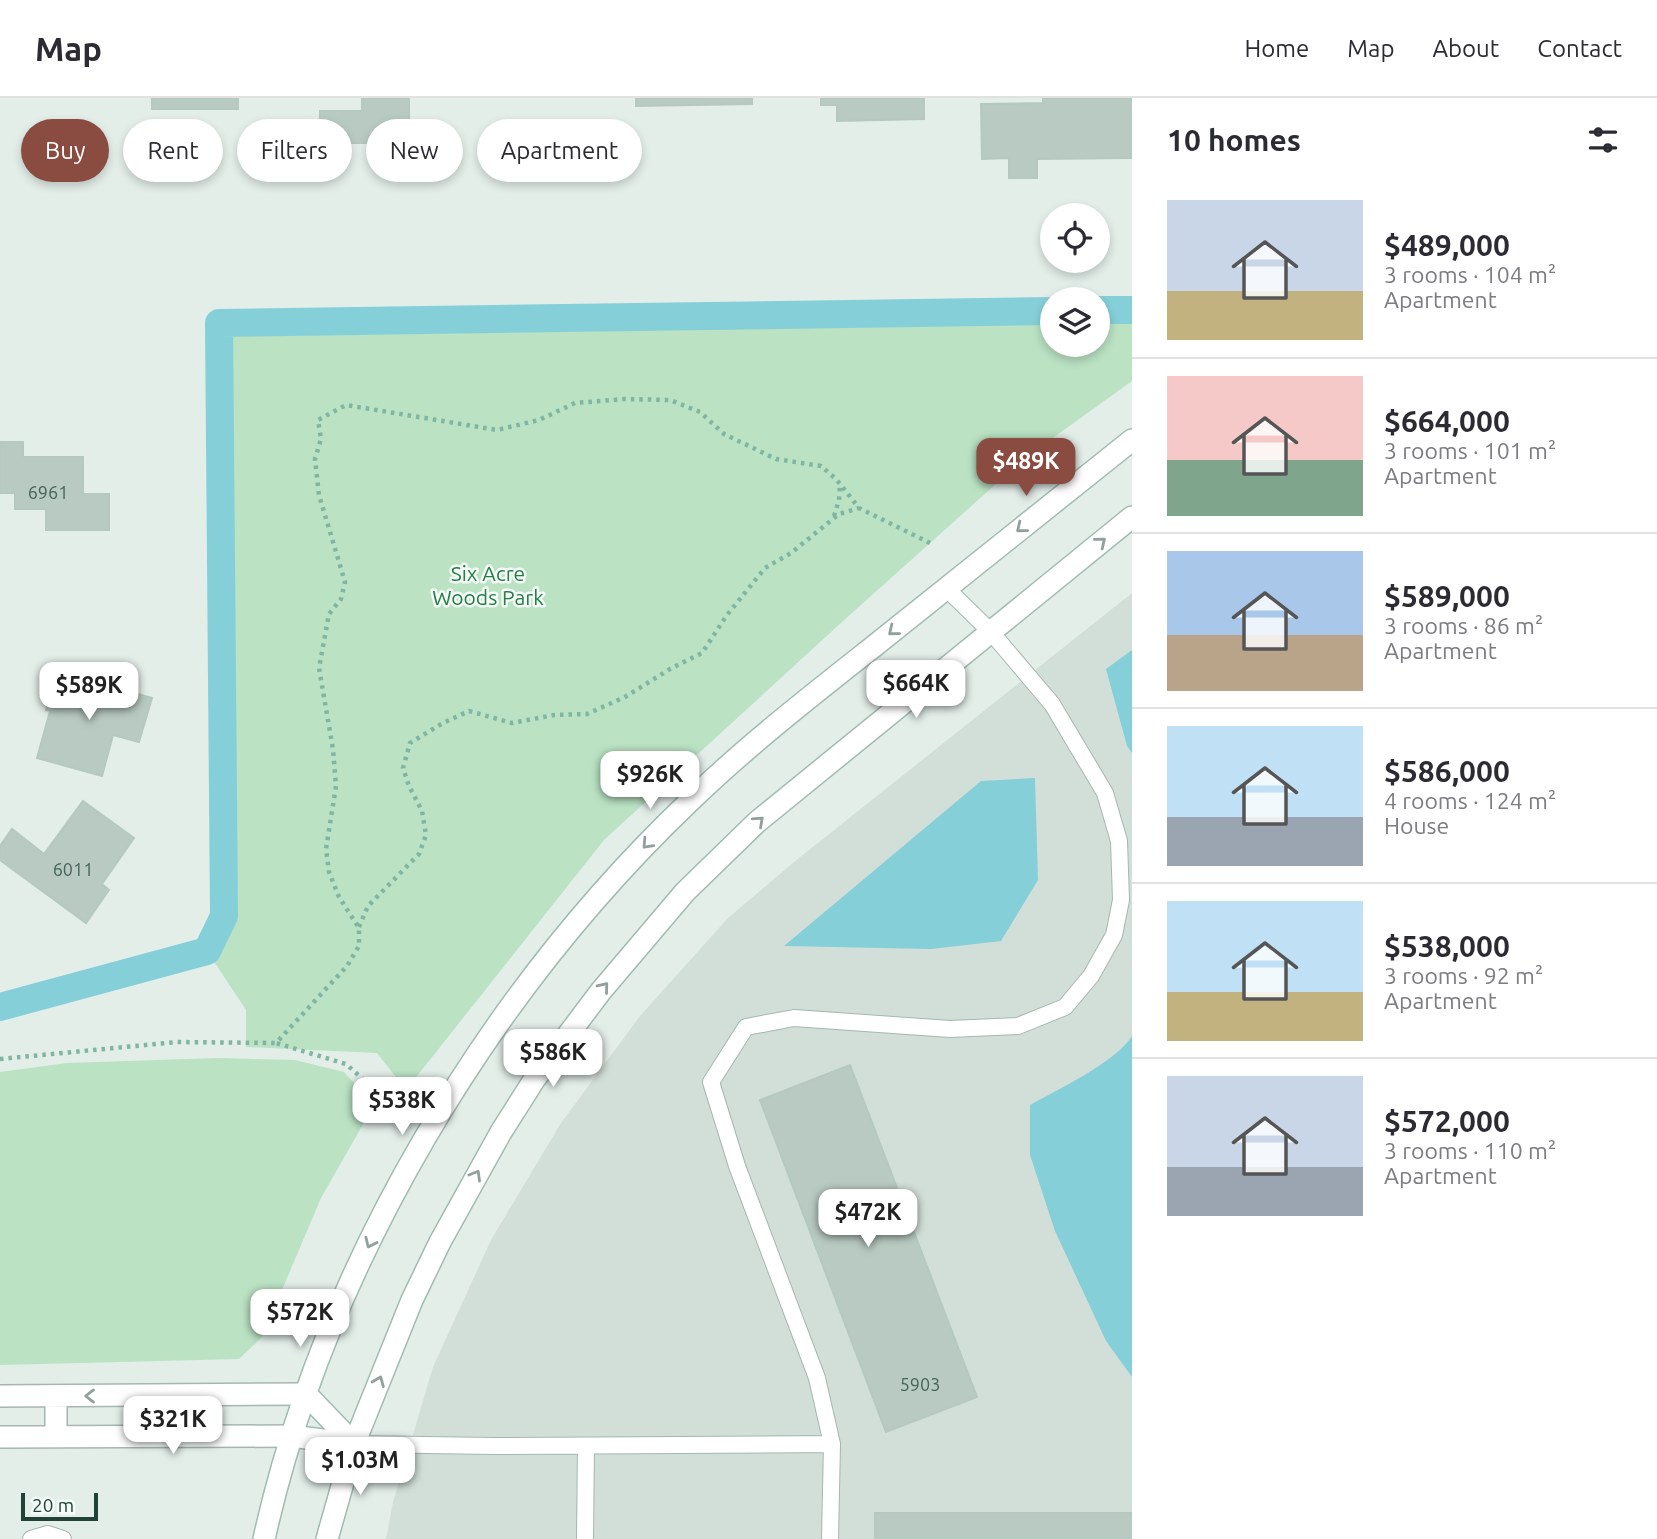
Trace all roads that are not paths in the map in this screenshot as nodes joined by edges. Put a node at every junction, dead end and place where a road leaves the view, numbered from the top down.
1 (1132, 440) edge
2 (1132, 517) edge
3 (946, 588) junction
4 (991, 632) junction
5 (306, 1394) junction
6 (0, 1396) edge
7 (55, 1396) junction
8 (56, 1435) junction
9 (291, 1436) junction
10 (0, 1437) edge
11 (354, 1444) junction
12 (832, 1444) junction
13 (586, 1446) junction
14 (31, 1539) edge
15 (63, 1539) edge
16 (264, 1539) edge
17 (327, 1539) edge
18 (585, 1539) edge
19 (830, 1539) edge

1 -> 3 street
4 -> 2 street
3 - 4 lane
3 -> 5 street
11 -> 4 street
4 - 12 lane
5 -> 7 street
5 - 9 street
5 - 11 street
6 - 7 street
7 - 8 street
8 - 9 street
8 - 10 street
9 - 11 street
9 - 16 street
11 - 13 lane
11 - 17 street
12 - 13 lane
12 - 19 lane
13 - 18 lane
14 - 15 lane

